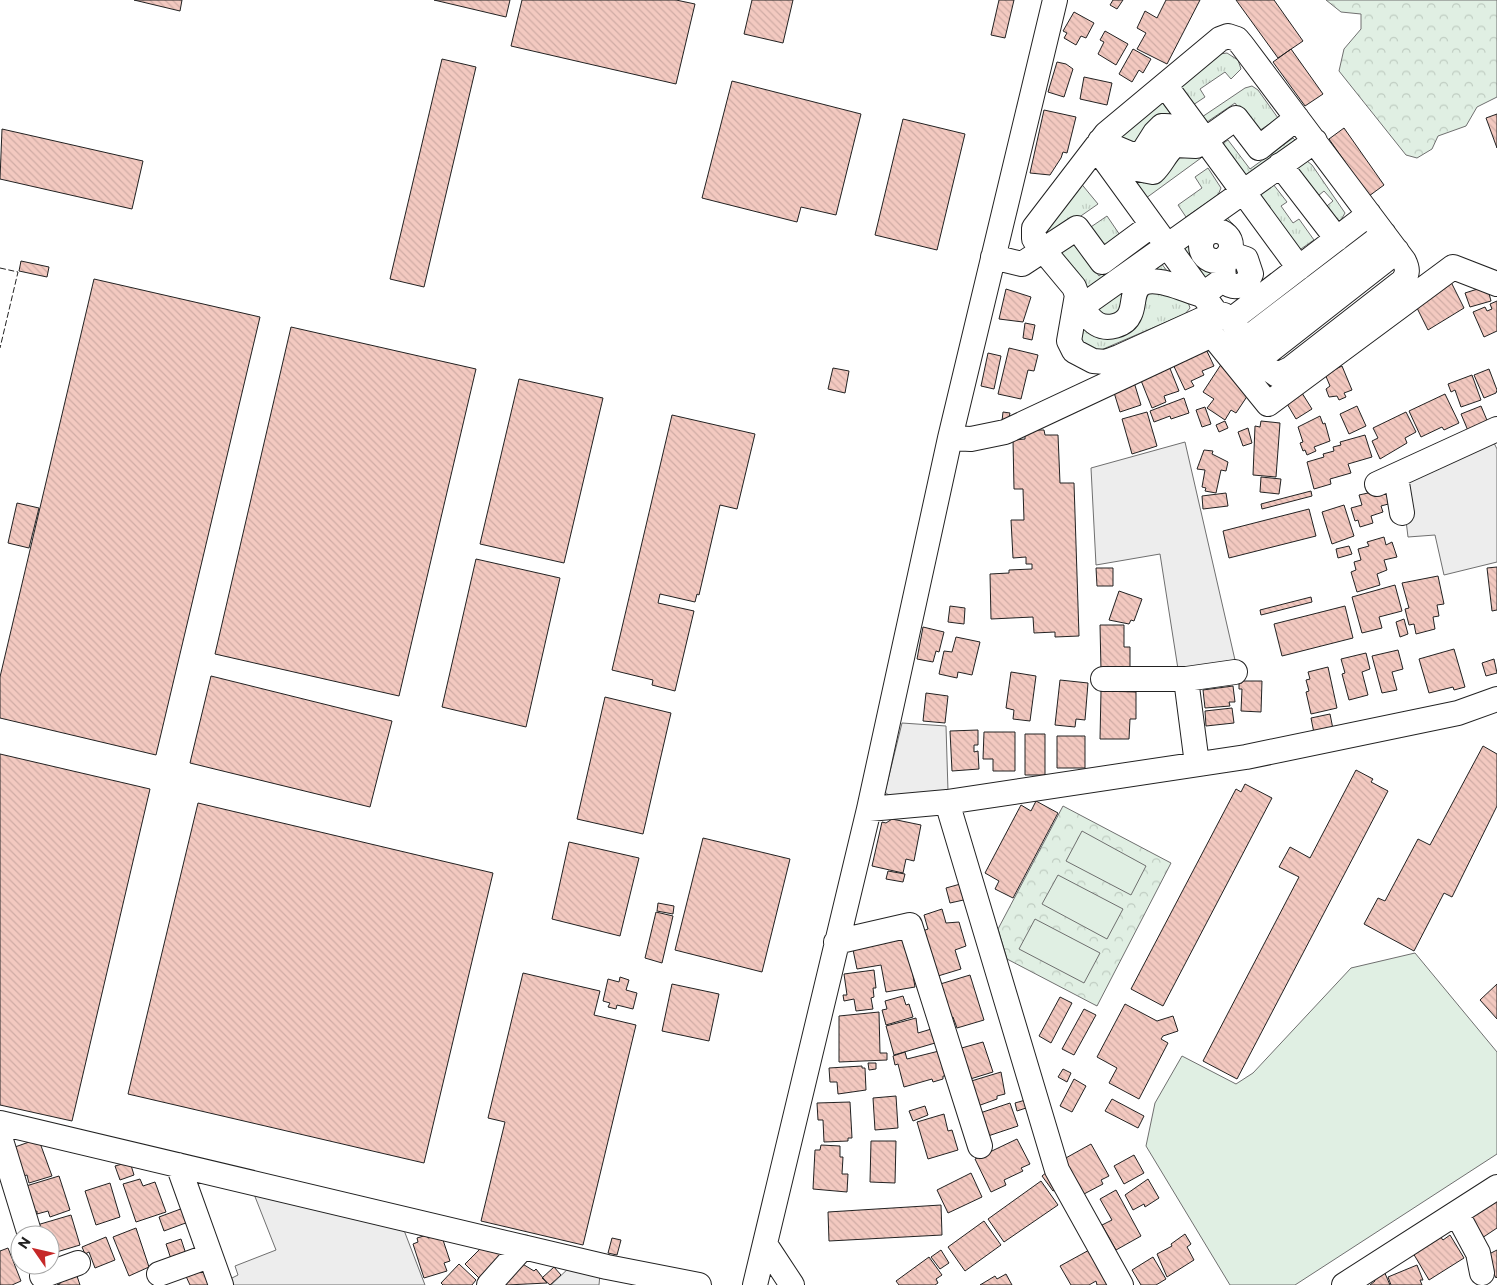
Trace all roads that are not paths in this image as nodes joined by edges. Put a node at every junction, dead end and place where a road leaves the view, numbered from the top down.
1 (1055, 0) edge
2 (1165, 85) junction
3 (1297, 118) junction
4 (1205, 140) junction
5 (1314, 141) junction
6 (1098, 144) junction
7 (1280, 165) junction
8 (1242, 192) junction
9 (1369, 214) junction
10 (1260, 215) junction
11 (1152, 225) junction
12 (1337, 239) junction
13 (1391, 242) junction
14 (1167, 246) junction
15 (1043, 252) junction
16 (993, 257) junction
17 (1299, 268) junction
18 (1497, 284) edge
19 (1202, 295) junction
20 (1078, 309) junction
21 (1224, 317) junction
22 (1245, 340) junction
23 (1497, 429) edge
24 (950, 438) junction
25 (1402, 513) dead end
26 (1235, 672) dead end
27 (1103, 679) dead end
28 (1186, 679) junction
29 (1497, 699) edge
30 (1197, 764) junction
31 (947, 802) junction
32 (869, 809) junction
33 (836, 942) junction
34 (0, 1123) edge
35 (0, 1137) edge
36 (980, 1146) dead end
37 (178, 1165) junction
38 (1497, 1187) edge
39 (1457, 1214) junction
40 (27, 1225) edge
41 (765, 1244) junction
42 (522, 1247) junction
43 (209, 1256) junction
44 (78, 1263) dead end
45 (60, 1269) edge
46 (1482, 1273) dead end
47 (159, 1274) dead end
48 (607, 1276) edge
49 (1356, 1282) edge
50 (221, 1285) edge
51 (489, 1285) edge
52 (699, 1285) edge
53 (755, 1285) edge
54 (792, 1285) edge
55 (1121, 1285) edge

1 - 16 street
2 - 3 street
2 - 4 street
2 - 6 street
3 - 4 street
3 - 5 street
4 - 6 street
4 - 8 street
5 - 7 street
5 - 9 street
6 - 11 street
6 - 15 street
7 - 8 street
7 - 12 street
8 - 10 street
8 - 14 street
9 - 12 street
9 - 13 street
10 - 17 street
10 - 19 street
11 - 14 street
11 - 15 street
12 - 17 street
13 - 22 street
13 - 22 street
14 - 19 street
14 - 20 street
15 - 16 street
15 - 20 street
16 - 24 street
17 - 21 street
18 - 24 street
19 - 20 street
19 - 21 street
20 - 21 street
21 - 22 street
23 - 25 street
24 - 32 street
26 - 28 street
27 - 28 street
28 - 30 street
29 - 30 street
30 - 31 street
31 - 32 street
31 - 55 street
32 - 33 street
33 - 36 street
33 - 41 street
34 - 37 street
35 - 40 street
37 - 42 street
37 - 43 street
38 - 39 street
39 - 46 street
39 - 49 street
41 - 53 street
41 - 54 street
42 - 48 street
42 - 51 street
43 - 47 street
43 - 50 street
44 - 45 street
48 - 52 street

